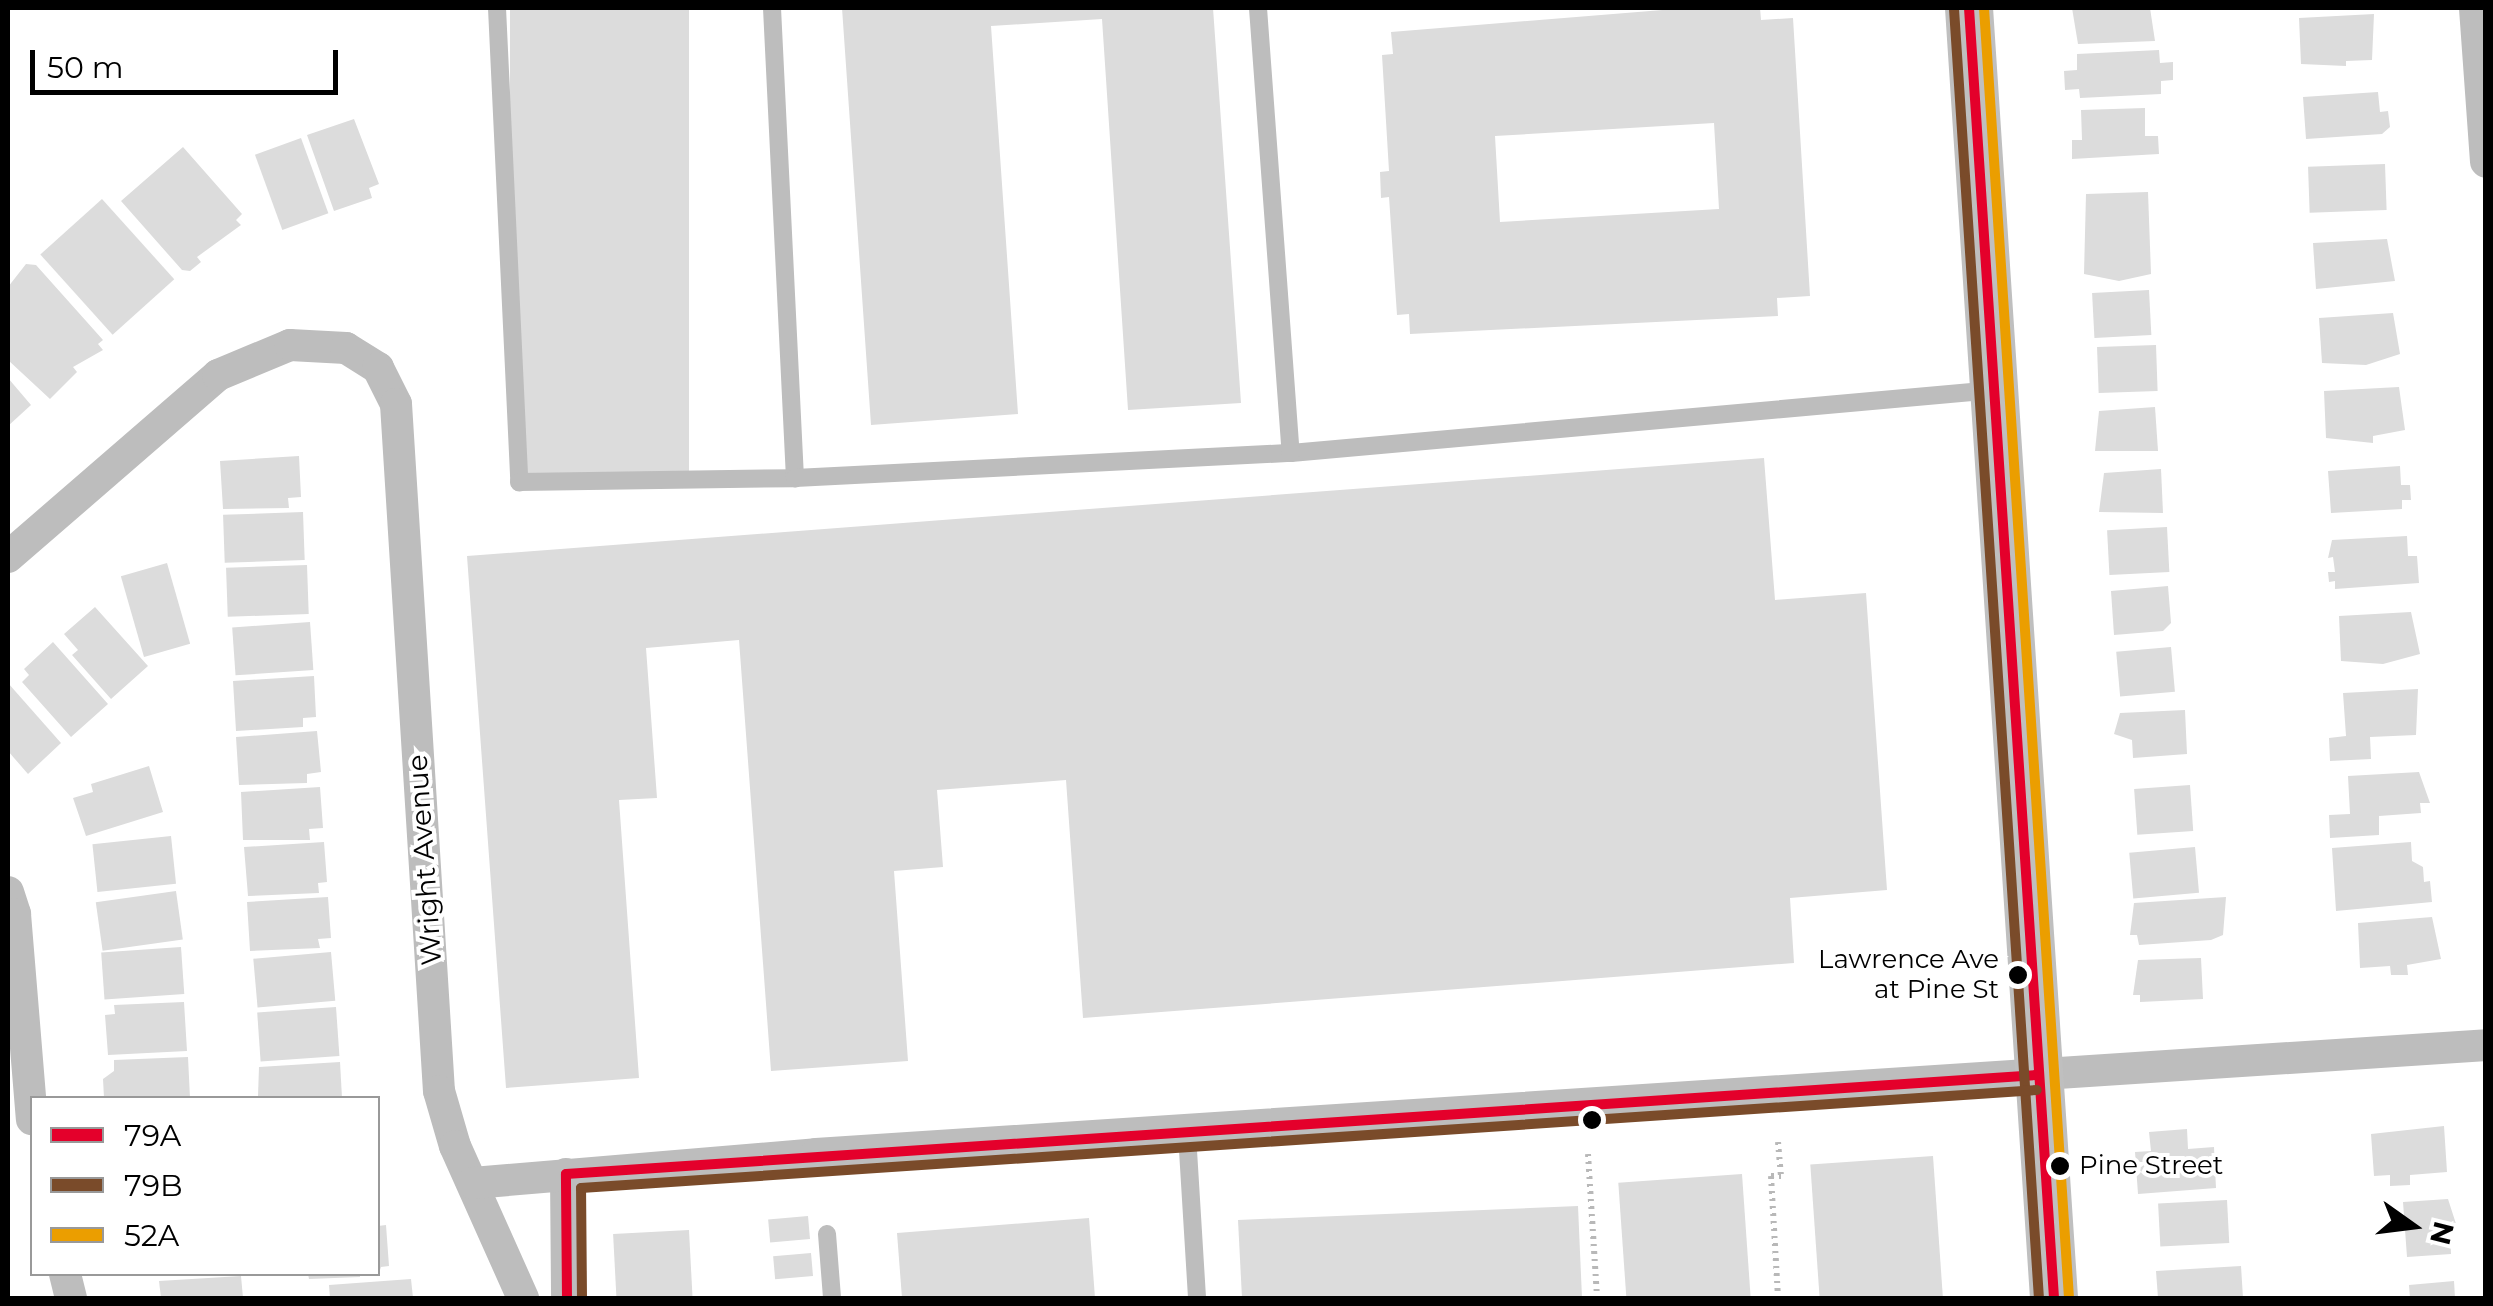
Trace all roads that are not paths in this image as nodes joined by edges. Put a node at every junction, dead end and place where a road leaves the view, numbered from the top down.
1 (497, 8) edge
2 (772, 8) edge
3 (1258, 8) edge
4 (1968, 8) edge
5 (2476, 8) edge
6 (2486, 162) edge
7 (1995, 390) junction
8 (1291, 454) junction
9 (795, 478) junction
10 (8, 557) edge
11 (8, 892) edge
12 (2486, 1045) edge
13 (2036, 1075) junction
14 (30, 1096) edge
15 (1187, 1134) junction
16 (566, 1174) junction
17 (473, 1183) junction
18 (827, 1234) dead end
19 (524, 1298) edge
20 (566, 1298) edge
21 (832, 1298) edge
22 (1197, 1298) edge
23 (2054, 1298) edge

1 - 9 lane
2 - 9 lane
3 - 8 lane
4 - 7 main road
5 - 6 street
7 - 8 lane
7 - 13 main road
8 - 9 lane
10 - 17 street, Wright Avenue
11 - 14 street
12 - 13 street
13 - 15 street
13 - 23 main road
15 - 16 street
15 - 22 lane
16 - 17 street
16 - 20 street
17 - 19 street, Wright Avenue
18 - 21 lane

